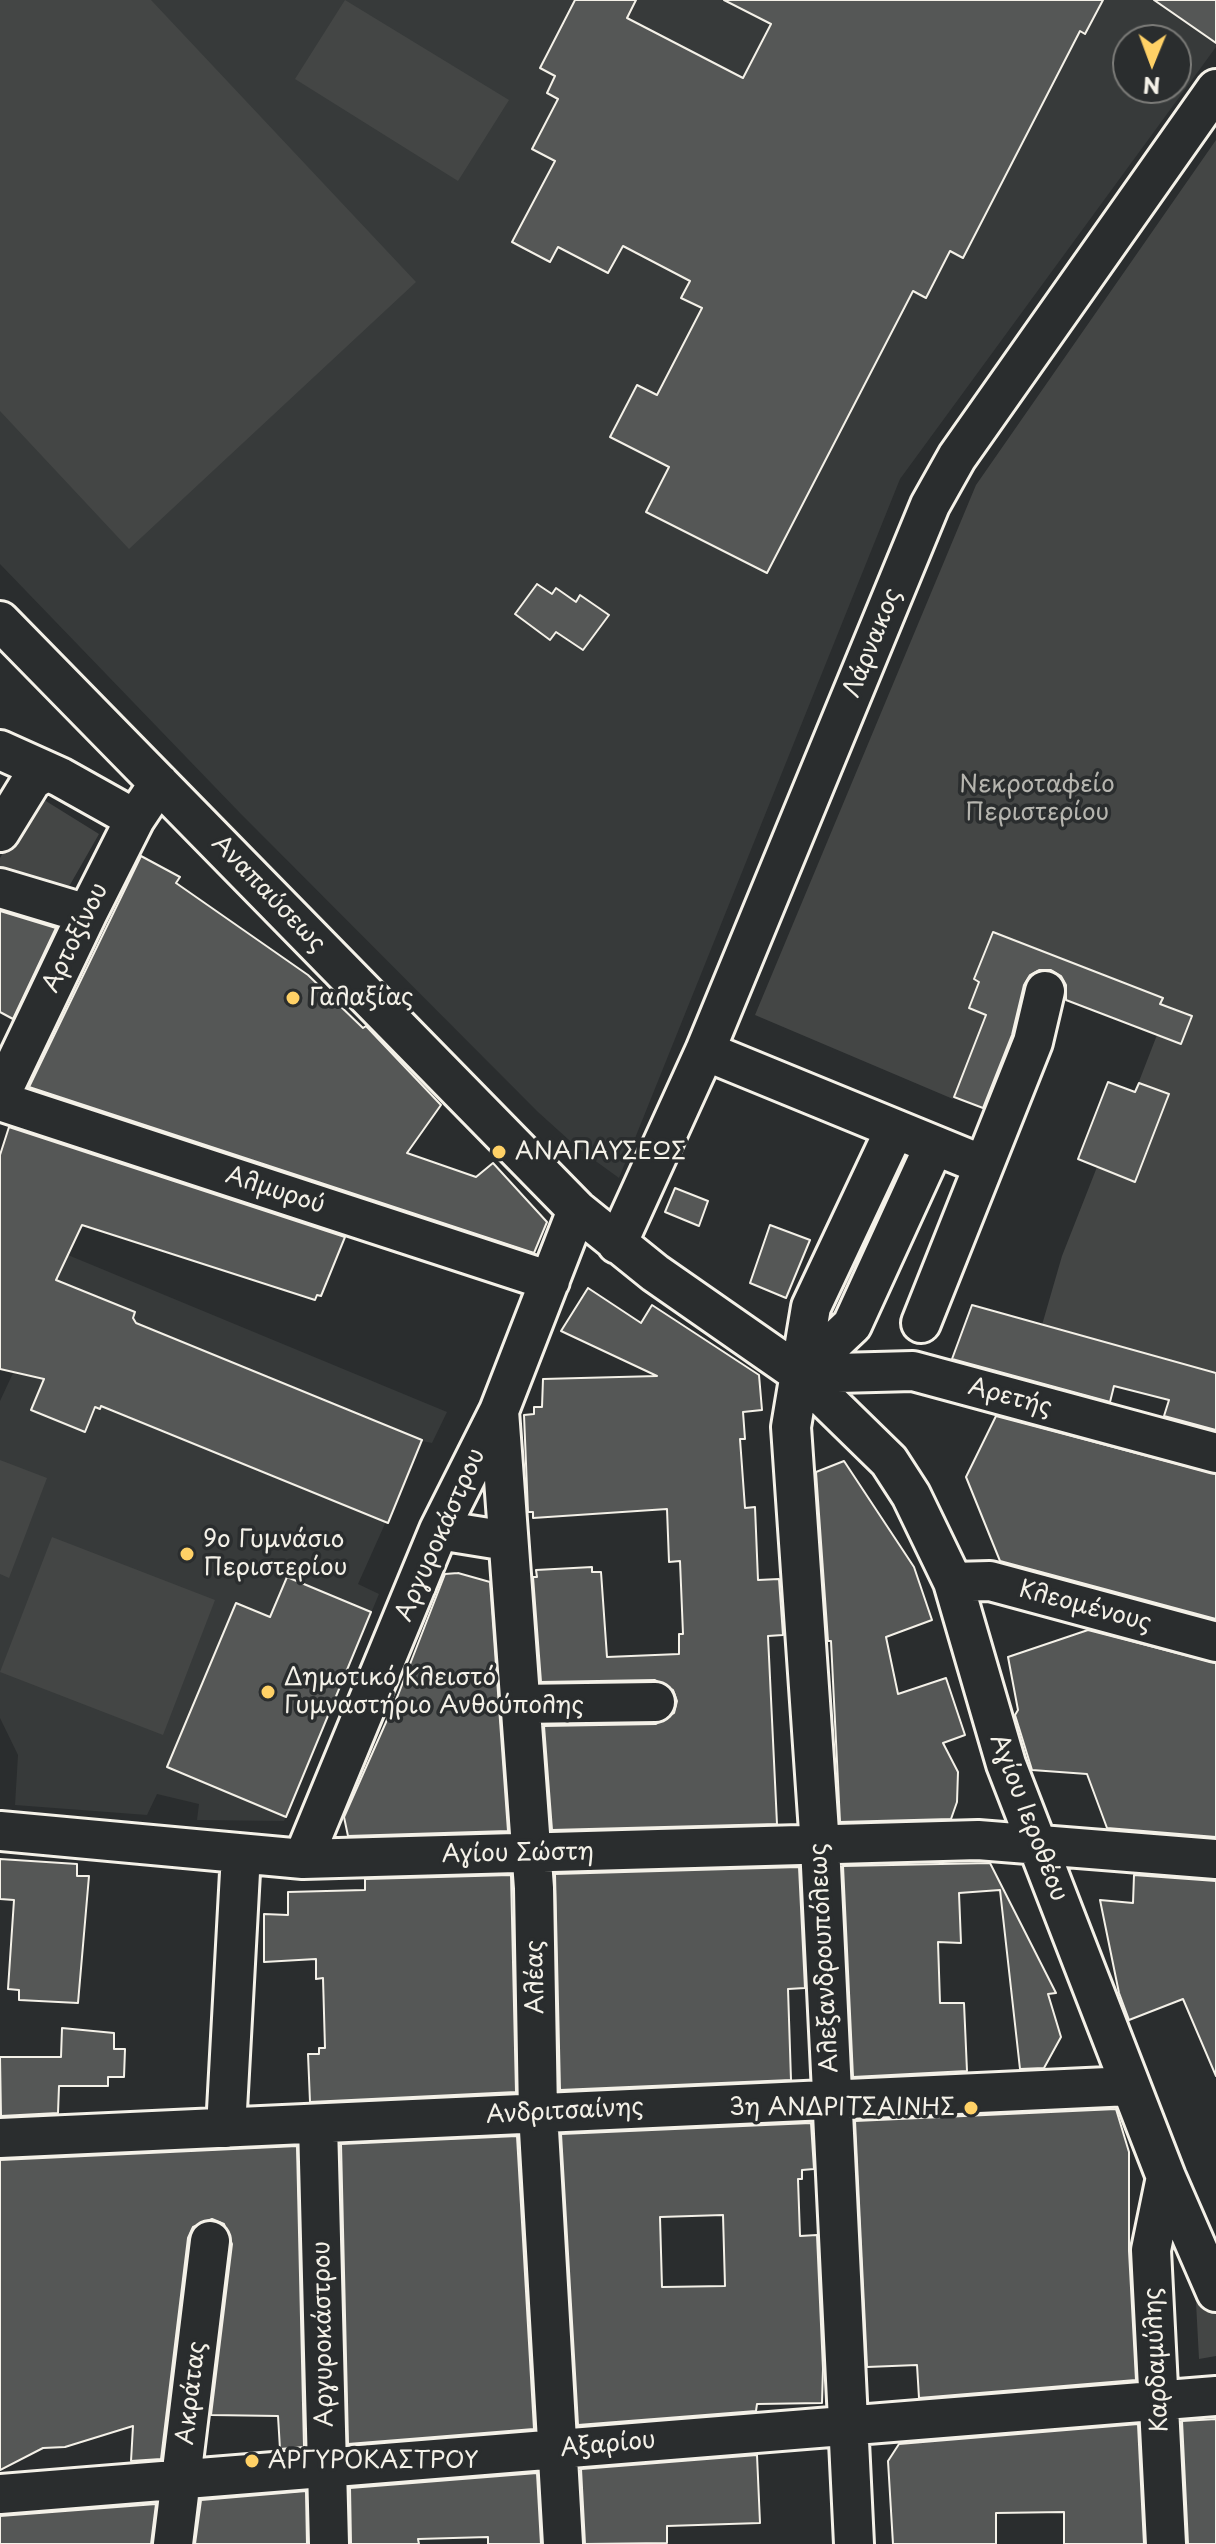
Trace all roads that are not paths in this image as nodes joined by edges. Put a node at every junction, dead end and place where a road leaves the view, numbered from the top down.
1 (1216, 89) edge
2 (0, 621) edge
3 (0, 750) edge
4 (44, 773) junction
5 (159, 783) junction
6 (135, 819) junction
7 (0, 832) edge
8 (0, 888) edge
9 (87, 914) junction
10 (1045, 991) dead end
11 (705, 1051) junction
12 (0, 1099) edge
13 (895, 1129) junction
14 (934, 1146) junction
15 (983, 1165) junction
16 (577, 1210) junction
17 (617, 1244) junction
18 (550, 1281) junction
19 (921, 1323) dead end
20 (800, 1374) junction
21 (499, 1411) junction
22 (1216, 1453) edge
23 (439, 1530) junction
24 (507, 1541) junction
25 (953, 1582) junction
26 (1216, 1642) edge
27 (655, 1702) dead end
28 (519, 1704) junction
29 (0, 1831) edge
30 (1037, 1843) junction
31 (820, 1846) junction
32 (241, 1854) junction
33 (530, 1854) junction
34 (303, 1859) junction
35 (1216, 1859) edge
36 (1130, 2086) junction
37 (832, 2099) junction
38 (538, 2113) junction
39 (318, 2124) junction
40 (226, 2128) junction
41 (0, 2138) edge
42 (1166, 2177) junction
43 (210, 2241) dead end
44 (1213, 2279) edge
45 (1216, 2396) edge
46 (1159, 2400) junction
47 (849, 2426) junction
48 (556, 2449) junction
49 (327, 2468) junction
50 (182, 2480) junction
51 (0, 2494) edge
52 (173, 2544) edge
53 (329, 2544) edge
54 (563, 2544) edge
55 (854, 2544) edge
56 (1166, 2544) edge

1 - 11 street, Λάρνακος
2 - 5 street, Αναπαύσεως
3 - 4 street
4 - 6 street
4 - 7 street
5 - 6 street, Αρτοξίνου
5 - 16 street, Αναπαύσεως
6 - 9 street, Αρτοξίνου
8 - 9 street
9 - 12 street, Αρτοξίνου
10 - 15 street
11 - 13 street
11 - 17 street, Λάρνακος
12 - 18 street, Αλμυρού
13 - 14 street
13 - 20 street, Αλεξανδρουπόλεως
14 - 15 street
14 - 20 street
15 - 19 street
16 - 17 street, Αναπαύσεως
16 - 18 street, Αργυροκάστρου
17 - 20 street, Αναπαύσεως
18 - 21 street, Αργυροκάστρου
20 - 22 street, Αρετής
20 - 25 street, Αγίου Ιεροθέου
20 - 31 street, Αλεξανδρουπόλεως
21 - 23 street, Αργυροκάστρου
21 - 24 street, Αλέας
23 - 24 street
23 - 34 street, Αργυροκάστρου
24 - 28 street, Αλέας
25 - 26 street, Κλεομένους
25 - 30 street, Αγίου Ιεροθέου
27 - 28 street
28 - 33 street, Αλέας
29 - 32 street, Αγίου Σώστη
30 - 31 street, Αγίου Σώστη
30 - 35 street, Αγίου Σώστη
30 - 36 street, Αγίου Ιεροθέου
31 - 33 street, Αγίου Σώστη
31 - 37 street, Αλεξανδρουπόλεως
32 - 34 street, Αγίου Σώστη
32 - 40 street
33 - 34 street, Αγίου Σώστη
33 - 38 street, Αλέας
36 - 37 street, Ανδριτσαίνης
36 - 42 street, Αγίου Ιεροθέου
37 - 38 street, Ανδριτσαίνης
37 - 47 street, Αλεξανδρουπόλεως
38 - 39 street, Ανδριτσαίνης
38 - 48 street, Αλέας
39 - 40 street, Ανδριτσαίνης
39 - 49 street, Αργυροκάστρου
40 - 41 street, Ανδριτσαίνης
42 - 44 street, Αγίου Ιεροθέου
42 - 46 street, Καρδαμύλης
43 - 50 street, Ακράτας
45 - 46 street, Αξαρίου
46 - 47 street, Αξαρίου
46 - 56 street, Καρδαμύλης
47 - 48 street, Αξαρίου
47 - 55 street, Αλεξανδρουπόλεως
48 - 49 street, Αξαρίου
48 - 54 street, Αλέας
49 - 50 street, Αξαρίου
49 - 53 street, Αργυροκάστρου
50 - 51 street, Αξαρίου
50 - 52 street, Ακράτας

